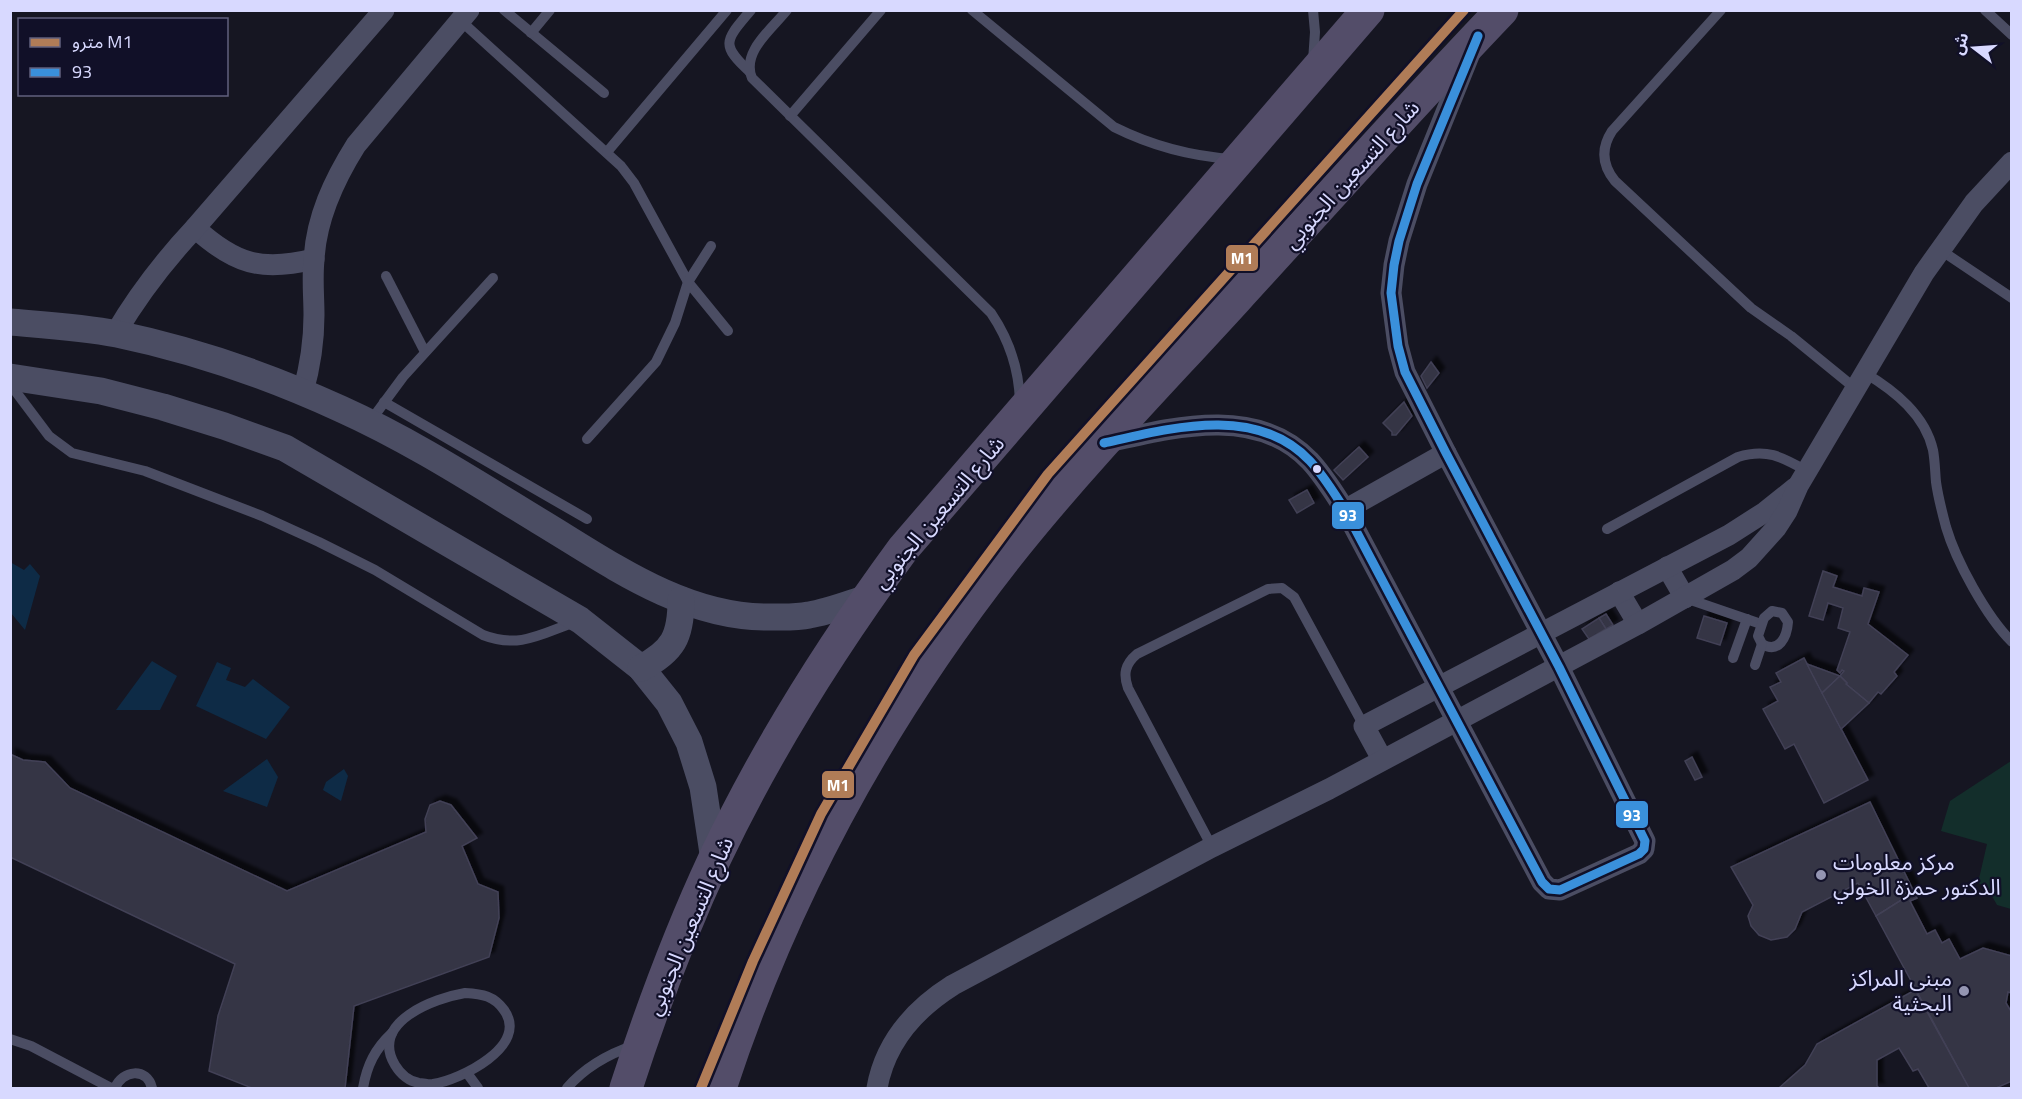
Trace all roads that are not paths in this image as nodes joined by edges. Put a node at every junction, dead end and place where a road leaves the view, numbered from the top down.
1 (384, 10) edge
2 (504, 10) edge
3 (550, 10) edge
4 (727, 10) edge
5 (751, 10) edge
6 (788, 10) edge
7 (881, 10) edge
8 (972, 10) edge
9 (1313, 10) edge
10 (1368, 10) edge
11 (1502, 10) edge
12 (1721, 10) edge
13 (1985, 10) edge
14 (465, 16) edge
15 (531, 33) junction
16 (2012, 35) edge
17 (1478, 36) junction
18 (750, 72) junction
19 (1310, 76) junction
20 (604, 93) dead end
21 (790, 116) junction
22 (607, 152) junction
23 (1238, 159) junction
24 (2012, 162) edge
25 (195, 228) junction
26 (711, 246) dead end
27 (1939, 249) junction
28 (314, 259) junction
29 (386, 276) dead end
30 (493, 278) dead end
31 (688, 282) junction
32 (2012, 298) edge
33 (10, 322) edge
34 (728, 331) dead end
35 (115, 334) junction
36 (425, 352) junction
37 (10, 377) edge
38 (1860, 381) junction
39 (10, 384) edge
40 (303, 392) junction
41 (376, 412) junction
42 (1020, 413) junction
43 (587, 439) dead end
44 (1104, 443) junction
45 (1446, 453) junction
46 (1803, 478) junction
47 (1345, 510) junction
48 (587, 519) dead end
49 (1607, 530) dead end
50 (1667, 567) junction
51 (1619, 592) junction
52 (867, 598) junction
53 (1685, 598) junction
54 (681, 600) junction
55 (1747, 619) junction
56 (580, 620) junction
57 (1638, 624) junction
58 (1761, 624) junction
59 (1541, 633) junction
60 (2012, 642) edge
61 (1762, 644) junction
62 (1733, 658) dead end
63 (1755, 665) dead end
64 (1559, 667) junction
65 (641, 668) junction
66 (1438, 688) junction
67 (1455, 721) junction
68 (1365, 726) junction
69 (1382, 759) junction
70 (1212, 848) junction
71 (714, 860) junction
72 (393, 1032) junction
73 (10, 1039) edge
74 (641, 1043) junction
75 (467, 1073) junction
76 (430, 1086) edge
77 (113, 1089) edge
78 (152, 1089) edge
79 (363, 1089) edge
80 (478, 1089) edge
81 (567, 1089) edge
82 (626, 1089) edge
83 (720, 1089) edge
84 (877, 1089) edge

1 - 25 street
2 - 15 lane
3 - 15 lane
4 - 22 lane
5 - 18 lane
6 - 18 lane
7 - 21 lane
8 - 23 lane
9 - 19 lane
10 - 19 main road, شارع التسعين الجنوبي
11 - 17 main road, شارع التسعين الجنوبي
12 - 38 lane
13 - 16 lane
14 - 22 lane
14 - 28 street
15 - 20 lane
17 - 44 main road, شارع التسعين الجنوبي
17 - 45 street
18 - 21 lane
19 - 23 main road, شارع التسعين الجنوبي
21 - 42 lane
22 - 31 lane
23 - 42 main road, شارع التسعين الجنوبي
24 - 27 street
25 - 28 street
25 - 35 street
26 - 31 lane
27 - 32 lane
27 - 38 street
28 - 40 street
29 - 36 lane
30 - 36 lane
31 - 34 lane
31 - 43 lane
33 - 35 street
35 - 40 street
36 - 41 lane
37 - 56 street
38 - 46 street
38 - 60 lane
39 - 56 lane
40 - 41 street
41 - 48 lane
41 - 54 street
42 - 52 main road, شارع التسعين الجنوبي
44 - 47 street
44 - 83 main road, شارع التسعين الجنوبي
45 - 47 street
45 - 59 street
46 - 49 lane
46 - 50 street
46 - 53 street
47 - 66 street
50 - 51 street
50 - 53 street
51 - 57 street
51 - 59 street
52 - 54 street
52 - 71 main road, شارع التسعين الجنوبي
53 - 55 lane
53 - 57 street
54 - 65 street
55 - 58 lane
55 - 62 lane
56 - 65 street
57 - 64 street
58 - 61 lane
58 - 61 lane
59 - 64 street
59 - 66 street
61 - 63 lane
64 - 67 street
64 - 67 street
65 - 71 street
66 - 67 street
66 - 68 street
67 - 69 street
68 - 69 street
68 - 70 lane
69 - 70 street
70 - 84 street
71 - 74 main road, شارع التسعين الجنوبي
72 - 75 lane
72 - 76 lane
72 - 79 lane
73 - 77 lane
74 - 81 lane
74 - 82 main road, شارع التسعين الجنوبي
75 - 76 lane
75 - 80 lane
77 - 78 lane

